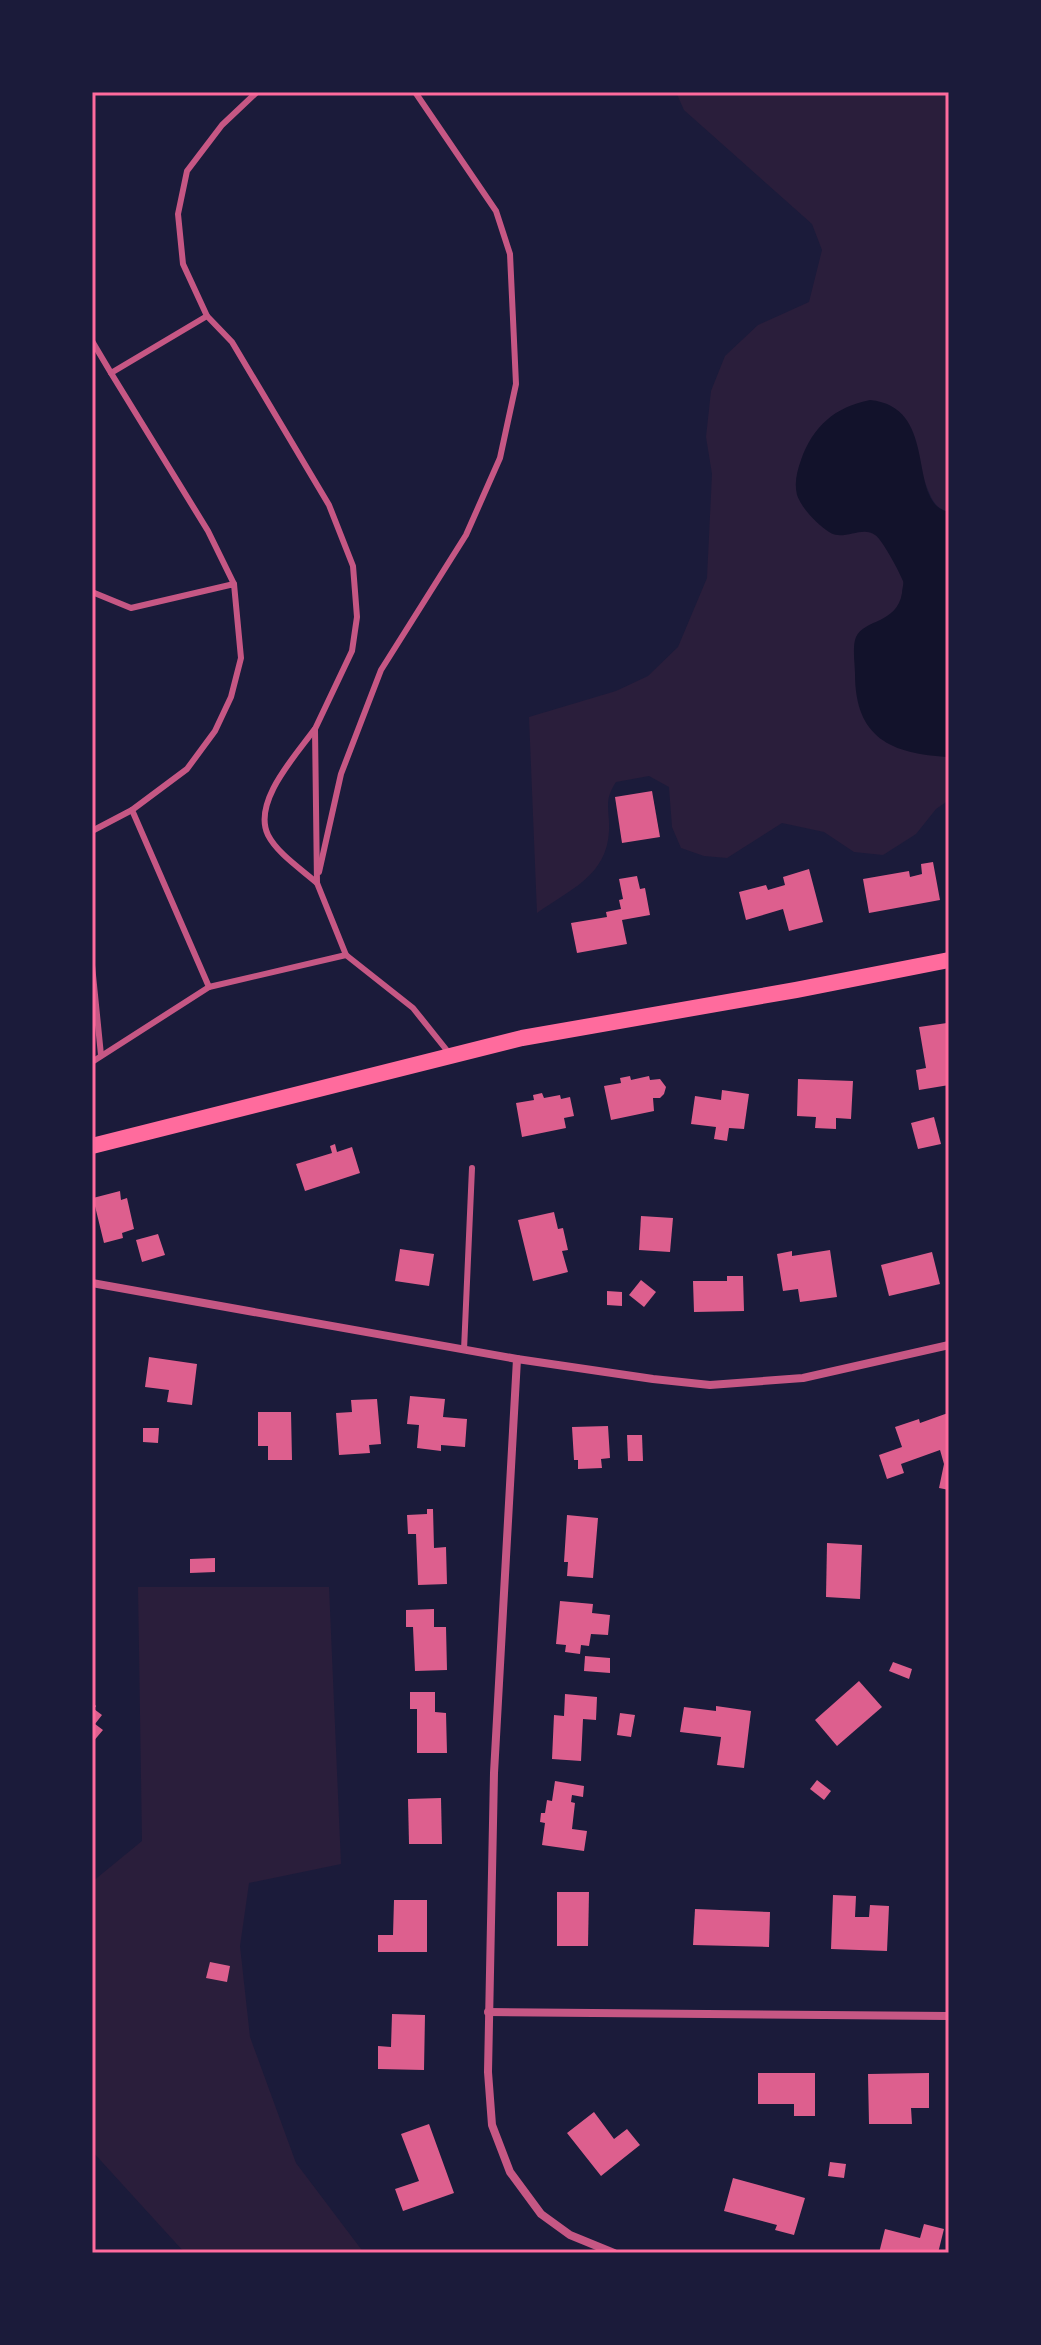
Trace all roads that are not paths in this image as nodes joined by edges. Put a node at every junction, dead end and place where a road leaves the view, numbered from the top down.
1 (257, 92) edge
2 (415, 92) edge
3 (207, 316) junction
4 (92, 341) edge
5 (111, 373) junction
6 (234, 584) junction
7 (92, 592) edge
8 (315, 729) junction
9 (132, 810) junction
10 (92, 831) edge
11 (317, 883) junction
12 (346, 955) junction
13 (949, 960) edge
14 (92, 965) edge
15 (209, 987) junction
16 (101, 1055) junction
17 (451, 1056) junction
18 (92, 1062) edge
19 (92, 1146) edge
20 (472, 1168) dead end
21 (92, 1283) edge
22 (949, 1345) edge
23 (464, 1350) junction
24 (517, 1359) junction
25 (488, 2012) junction
26 (949, 2016) edge
27 (614, 2253) edge

1 - 3 lane
2 - 11 lane
3 - 5 lane
3 - 8 lane
4 - 5 lane
5 - 6 lane
6 - 7 lane
6 - 9 lane
8 - 11 lane
8 - 11 lane
9 - 10 lane
9 - 15 lane
11 - 12 lane
12 - 15 lane
12 - 17 lane
13 - 17 main road
14 - 16 lane
15 - 16 lane
16 - 18 lane
17 - 19 main road
20 - 23 lane
21 - 23 street
22 - 24 street
23 - 24 street
24 - 25 street
25 - 26 street
25 - 27 street

